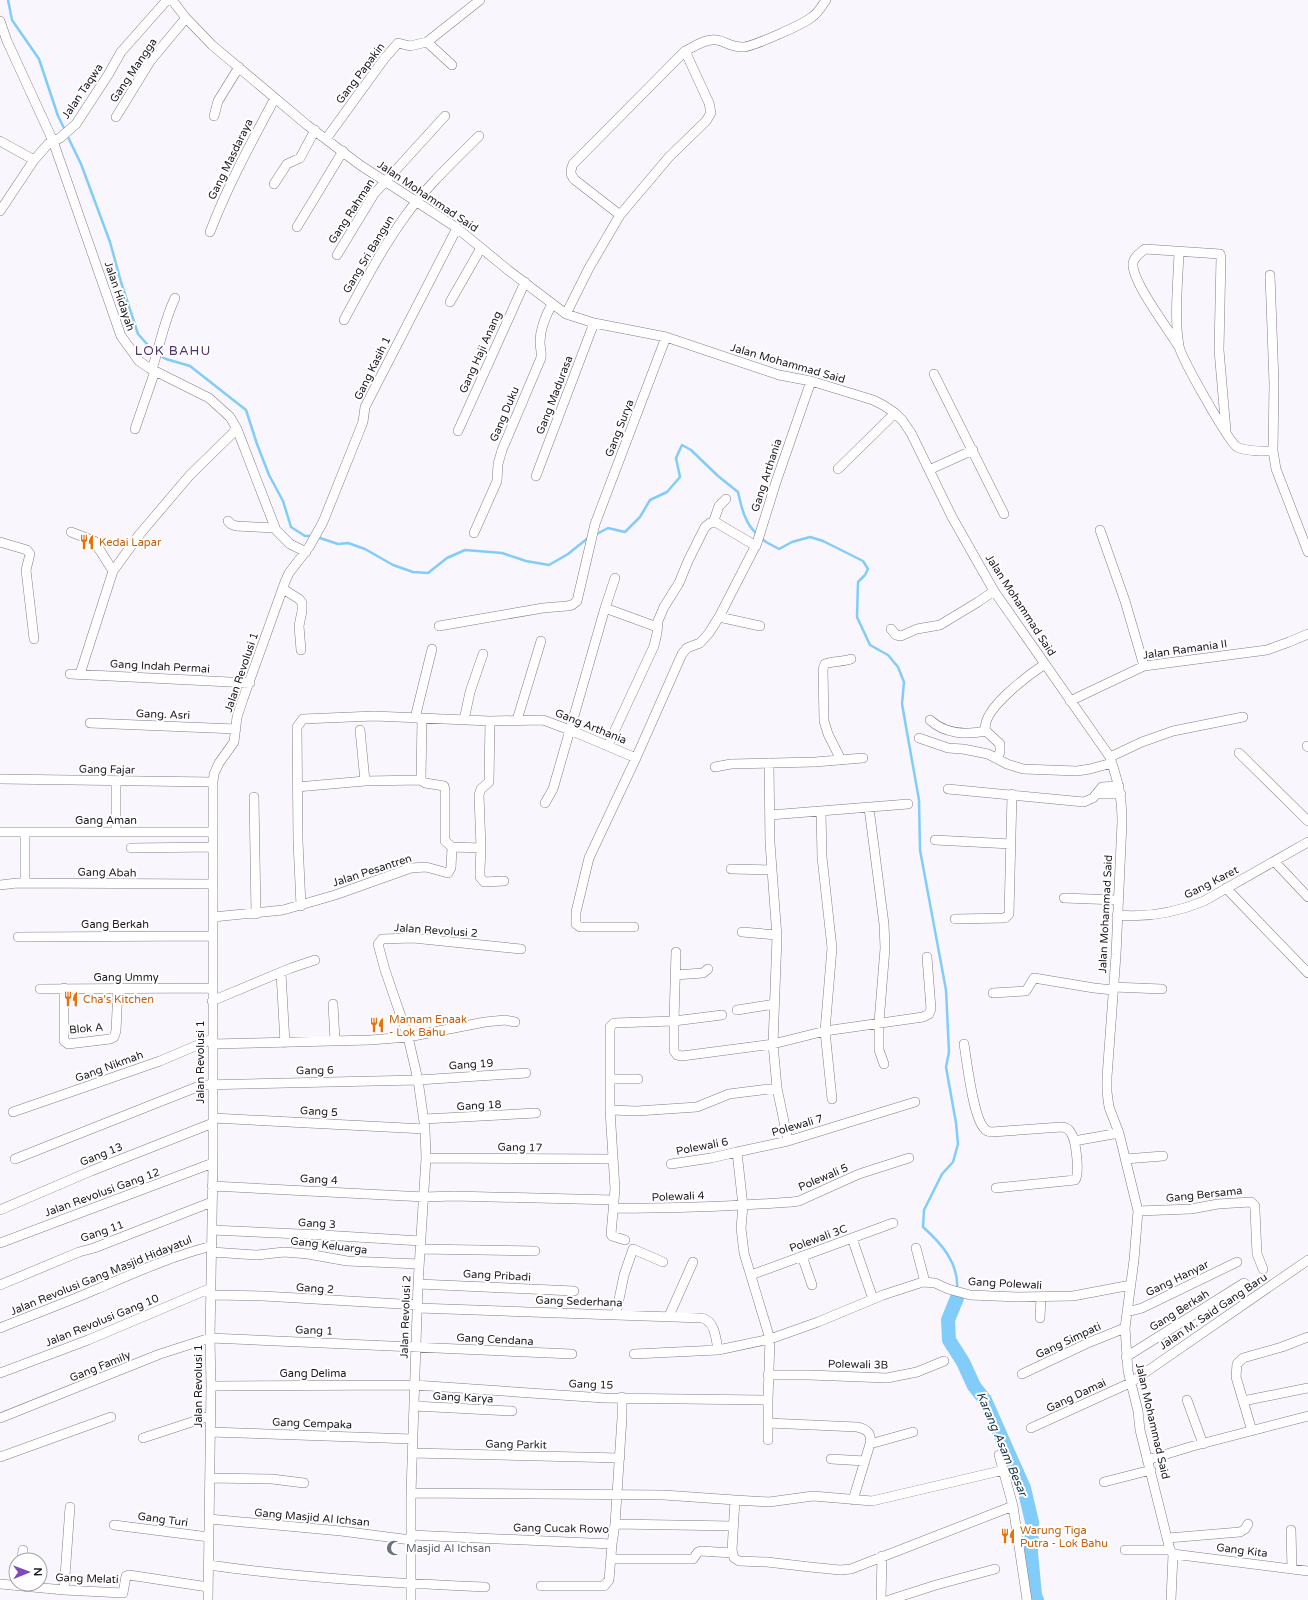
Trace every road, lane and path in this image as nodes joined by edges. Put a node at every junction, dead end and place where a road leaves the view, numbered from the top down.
1 (167, 0) edge
2 (172, 0) edge
3 (480, 0) edge
4 (826, 0) edge
5 (186, 18) junction
6 (0, 21) edge
7 (427, 42) junction
8 (685, 51) junction
9 (452, 65) dead end
10 (239, 67) junction
11 (275, 98) junction
12 (214, 116) dead end
13 (445, 116) dead end
14 (116, 117) dead end
15 (315, 130) junction
16 (479, 136) dead end
17 (57, 139) junction
18 (326, 139) junction
19 (0, 141) edge
20 (343, 151) junction
21 (34, 160) junction
22 (385, 181) junction
23 (274, 184) dead end
24 (417, 202) junction
25 (1, 208) edge
26 (620, 215) junction
27 (297, 227) dead end
28 (457, 228) junction
29 (210, 232) dead end
30 (481, 248) junction
31 (1179, 252) junction
32 (337, 255) dead end
33 (1270, 275) dead end
34 (525, 282) junction
35 (175, 298) dead end
36 (450, 302) dead end
37 (552, 304) junction
38 (566, 314) junction
39 (344, 320) dead end
40 (594, 323) junction
41 (666, 337) junction
42 (1179, 347) junction
43 (154, 370) junction
44 (934, 374) dead end
45 (811, 381) junction
46 (895, 413) junction
47 (135, 429) dead end
48 (237, 429) junction
49 (458, 431) dead end
50 (1226, 431) junction
51 (973, 450) junction
52 (1273, 451) junction
53 (838, 469) dead end
54 (929, 470) junction
55 (536, 476) dead end
56 (726, 499) dead end
57 (1004, 514) dead end
58 (228, 522) dead end
59 (712, 523) junction
60 (275, 528) junction
61 (1100, 530) dead end
62 (71, 532) dead end
63 (474, 533) dead end
64 (0, 542) edge
65 (757, 544) junction
66 (308, 549) junction
67 (1308, 552) edge
68 (113, 571) junction
69 (615, 578) dead end
70 (283, 589) junction
71 (994, 591) junction
72 (605, 608) junction
73 (719, 617) junction
74 (439, 626) dead end
75 (760, 626) dead end
76 (657, 627) junction
77 (891, 629) dead end
78 (1308, 634) edge
79 (34, 639) dead end
80 (541, 641) dead end
81 (432, 649) dead end
82 (301, 650) dead end
83 (483, 654) dead end
84 (851, 659) dead end
85 (1045, 664) junction
86 (1144, 666) junction
87 (70, 674) dead end
88 (80, 674) junction
89 (250, 683) junction
90 (1070, 701) junction
91 (1243, 717) dead end
92 (418, 718) junction
93 (464, 720) junction
94 (517, 720) junction
95 (930, 720) dead end
96 (490, 721) junction
97 (90, 723) dead end
98 (236, 729) junction
99 (360, 730) dead end
100 (570, 730) junction
101 (986, 731) junction
102 (918, 738) dead end
103 (608, 745) junction
104 (1239, 753) dead end
105 (636, 758) junction
106 (863, 758) dead end
107 (997, 758) junction
108 (841, 760) junction
109 (1111, 760) junction
110 (769, 763) junction
111 (715, 767) dead end
112 (0, 779) edge
113 (421, 780) junction
114 (116, 781) junction
115 (365, 781) junction
116 (213, 782) junction
117 (298, 787) junction
118 (948, 789) dead end
119 (1120, 790) junction
120 (1012, 794) junction
121 (254, 798) dead end
122 (545, 803) dead end
123 (908, 804) dead end
124 (869, 808) junction
125 (821, 812) junction
126 (770, 815) junction
127 (1308, 821) edge
128 (0, 832) edge
129 (25, 832) junction
130 (116, 832) junction
131 (212, 832) junction
132 (935, 840) dead end
133 (1308, 842) edge
134 (1011, 844) junction
135 (212, 847) junction
136 (452, 847) junction
137 (132, 848) dead end
138 (481, 848) junction
139 (1275, 862) junction
140 (731, 869) dead end
141 (772, 870) junction
142 (504, 881) dead end
143 (25, 883) junction
144 (213, 884) junction
145 (0, 885) edge
146 (1226, 888) junction
147 (1308, 897) edge
148 (1064, 898) dead end
149 (1117, 900) junction
150 (301, 906) junction
151 (256, 914) junction
152 (1117, 915) junction
153 (213, 917) junction
154 (955, 920) dead end
155 (634, 927) dead end
156 (742, 932) dead end
157 (777, 935) junction
158 (213, 936) junction
159 (18, 937) dead end
160 (521, 949) dead end
161 (676, 952) dead end
162 (927, 957) dead end
163 (315, 960) dead end
164 (708, 969) dead end
165 (281, 973) junction
166 (1308, 974) edge
167 (675, 975) junction
168 (64, 988) junction
169 (212, 988) junction
170 (1113, 988) junction
171 (40, 989) dead end
172 (118, 989) junction
173 (1162, 989) dead end
174 (993, 993) dead end
175 (212, 1001) junction
176 (333, 1004) dead end
177 (775, 1004) junction
178 (737, 1010) dead end
179 (722, 1015) dead end
180 (515, 1022) dead end
181 (674, 1022) junction
182 (879, 1022) junction
183 (825, 1031) junction
184 (408, 1037) junction
185 (335, 1040) junction
186 (212, 1041) junction
187 (285, 1043) junction
188 (773, 1044) junction
189 (964, 1044) dead end
190 (884, 1064) dead end
191 (526, 1073) dead end
192 (610, 1079) junction
193 (638, 1079) dead end
194 (418, 1080) junction
195 (212, 1084) junction
196 (777, 1088) junction
197 (832, 1099) dead end
198 (915, 1102) dead end
199 (610, 1110) junction
200 (14, 1112) dead end
201 (536, 1114) dead end
202 (212, 1120) junction
203 (424, 1120) junction
204 (425, 1129) junction
205 (1119, 1134) junction
206 (788, 1141) junction
207 (1074, 1141) junction
208 (737, 1152) junction
209 (1163, 1156) dead end
210 (426, 1158) junction
211 (909, 1158) dead end
212 (15, 1159) dead end
213 (613, 1159) junction
214 (1125, 1160) junction
215 (213, 1164) junction
216 (671, 1164) dead end
217 (212, 1186) junction
218 (996, 1188) dead end
219 (424, 1197) junction
220 (212, 1202) junction
221 (614, 1204) junction
222 (743, 1206) junction
223 (0, 1210) edge
224 (1138, 1210) junction
225 (893, 1223) dead end
226 (212, 1230) junction
227 (852, 1238) junction
228 (625, 1240) dead end
229 (0, 1243) edge
230 (421, 1245) junction
231 (916, 1248) dead end
232 (212, 1249) junction
233 (535, 1251) dead end
234 (802, 1256) junction
235 (1308, 1260) edge
236 (663, 1262) dead end
237 (693, 1262) dead end
238 (1237, 1262) dead end
239 (420, 1264) junction
240 (1263, 1269) dead end
241 (750, 1275) junction
242 (925, 1282) junction
243 (418, 1284) junction
244 (1244, 1284) dead end
245 (0, 1285) edge
246 (812, 1285) dead end
247 (1131, 1286) junction
248 (211, 1291) junction
249 (574, 1291) dead end
250 (1041, 1297) junction
251 (873, 1299) junction
252 (418, 1307) junction
253 (1127, 1312) junction
254 (616, 1314) junction
255 (669, 1316) junction
256 (1040, 1318) dead end
257 (0, 1328) edge
258 (1125, 1328) junction
259 (1308, 1337) edge
260 (210, 1338) junction
261 (770, 1339) junction
262 (416, 1347) junction
263 (718, 1350) junction
264 (572, 1354) dead end
265 (634, 1354) dead end
266 (1126, 1357) junction
267 (944, 1361) dead end
268 (0, 1373) edge
269 (1022, 1374) dead end
270 (768, 1375) junction
271 (1130, 1382) junction
272 (415, 1385) junction
273 (212, 1386) junction
274 (1308, 1388) edge
275 (622, 1397) junction
276 (768, 1400) junction
277 (1187, 1400) dead end
278 (1243, 1401) junction
279 (414, 1406) junction
280 (512, 1411) dead end
281 (210, 1416) junction
282 (1308, 1416) edge
283 (111, 1417) dead end
284 (0, 1418) edge
285 (768, 1423) junction
286 (1031, 1428) dead end
287 (1252, 1431) junction
288 (210, 1432) junction
289 (913, 1432) dead end
290 (143, 1438) dead end
291 (412, 1439) junction
292 (768, 1440) dead end
293 (870, 1444) junction
294 (1203, 1444) junction
295 (412, 1453) junction
296 (999, 1455) dead end
297 (0, 1457) edge
298 (620, 1458) junction
299 (831, 1459) dead end
300 (1147, 1460) junction
301 (865, 1461) junction
302 (1004, 1470) junction
303 (1150, 1470) junction
304 (210, 1478) junction
305 (1104, 1482) dead end
306 (304, 1483) dead end
307 (411, 1493) junction
308 (617, 1496) junction
309 (735, 1500) junction
310 (853, 1500) junction
311 (1013, 1506) junction
312 (70, 1507) dead end
313 (209, 1519) junction
314 (615, 1524) junction
315 (1248, 1524) dead end
316 (114, 1525) dead end
317 (733, 1526) junction
318 (1291, 1530) dead end
319 (209, 1537) junction
320 (411, 1537) junction
321 (1168, 1538) junction
322 (612, 1544) junction
323 (1125, 1550) dead end
324 (1171, 1552) junction
325 (732, 1553) junction
326 (882, 1556) junction
327 (612, 1559) junction
328 (209, 1565) junction
329 (1292, 1568) junction
330 (995, 1569) dead end
331 (1308, 1571) edge
332 (411, 1584) junction
333 (541, 1586) dead end
334 (484, 1587) dead end
335 (48, 1588) edge
336 (208, 1588) junction
337 (64, 1590) junction
338 (123, 1596) edge
339 (208, 1600) edge
340 (411, 1600) edge
341 (881, 1600) edge
342 (889, 1600) edge
343 (1027, 1600) edge
344 (1172, 1600) edge

1 - 17 street, Jalan Taqwa
2 - 5 street, Jalan Mohammad Said
3 - 7 street, Gang Papakin
4 - 8 street
5 - 10 street, Jalan Mohammad Said
5 - 14 street, Gang Mangga
6 - 17 street, Jalan Hidayah
7 - 9 street
7 - 18 street, Gang Papakin
8 - 26 street
8 - 26 street
10 - 11 street, Jalan Mohammad Said
10 - 12 street
11 - 15 street, Jalan Mohammad Said
11 - 29 street, Gang Masdaraya
13 - 22 street, Gang Rahman
15 - 18 street, Jalan Mohammad Said
15 - 23 street
16 - 24 street, Gang Sri Bangun
17 - 21 street, Jalan Taqwa
17 - 43 street, Jalan Hidayah
18 - 20 street, Jalan Mohammad Said
19 - 21 street
20 - 22 street, Jalan Mohammad Said
20 - 27 street
21 - 25 street, Jalan Taqwa
22 - 24 street, Jalan Mohammad Said
22 - 32 street, Gang Rahman
24 - 28 street, Jalan Mohammad Said
24 - 39 street, Gang Sri Bangun
26 - 38 street
28 - 30 street, Jalan Mohammad Said
28 - 66 street, Gang Kasih 1
30 - 34 street, Jalan Mohammad Said
30 - 36 street
31 - 42 street
31 - 42 street
31 - 50 street
33 - 52 street
34 - 37 street, Jalan Mohammad Said
34 - 49 street, Gang Haji Anang
35 - 43 street
37 - 38 street, Jalan Mohammad Said
37 - 63 street, Gang Duku
38 - 40 street, Jalan Mohammad Said
40 - 41 street, Jalan Mohammad Said
40 - 55 street, Gang Madurasa
41 - 45 street, Jalan Mohammad Said
41 - 74 street, Gang Surya
42 - 50 street
43 - 47 street
43 - 48 street, Jalan Hidayah
44 - 51 street
45 - 46 street, Jalan Mohammad Said
45 - 65 street, Gang Arthania
46 - 53 street
46 - 54 street, Jalan Mohammad Said
48 - 60 street, Jalan Hidayah
48 - 68 street
50 - 52 street
51 - 54 street
51 - 57 street
52 - 67 street
54 - 71 street, Jalan Mohammad Said
56 - 59 street
58 - 60 street
59 - 65 street
59 - 76 street
60 - 66 street, Jalan Hidayah
61 - 86 street
62 - 68 street
64 - 79 street
65 - 73 street, Gang Arthania
66 - 70 street, Jalan Revolusi 1
68 - 88 street
69 - 72 street
70 - 82 street
70 - 89 street, Jalan Revolusi 1
71 - 77 street
71 - 85 street, Jalan Mohammad Said
72 - 76 street
72 - 100 street
73 - 75 street
73 - 105 street, Gang Arthania
76 - 103 street
78 - 86 street, Jalan Ramania II
80 - 94 street
81 - 92 street
83 - 93 street
84 - 108 street
85 - 90 street, Jalan Mohammad Said
85 - 101 street
86 - 90 street, Jalan Ramania II
87 - 88 street, Gang Indah Permai
88 - 89 street, Gang Indah Permai
89 - 98 street, Jalan Revolusi 1
90 - 109 street, Jalan Mohammad Said
91 - 109 street
92 - 93 street, Gang Arthania
92 - 113 street
92 - 117 street, Gang Arthania
93 - 96 street, Gang Arthania
94 - 96 street, Gang Arthania
94 - 100 street, Gang Arthania
95 - 101 street
96 - 138 street
97 - 98 street, Gang. Asri
98 - 116 street, Jalan Revolusi 1
99 - 115 street
100 - 103 street, Gang Arthania
100 - 122 street
101 - 107 street
102 - 107 street
103 - 105 street, Gang Arthania
104 - 127 street
105 - 155 street
106 - 108 street
107 - 109 street
108 - 110 street
109 - 119 street, Jalan Mohammad Said
110 - 111 street
110 - 126 street
112 - 114 street, Gang Fajar
113 - 115 street
113 - 136 street
114 - 116 street, Gang Fajar
114 - 130 street
115 - 117 street
116 - 131 street, Jalan Revolusi 1
117 - 150 street, Gang Arthania
118 - 120 street
119 - 120 street
119 - 149 street, Jalan Mohammad Said
120 - 134 street
121 - 151 street
123 - 124 street
124 - 125 street
124 - 182 street
125 - 126 street
125 - 183 street
126 - 141 street
128 - 129 street, Gang Aman
129 - 130 street, Gang Aman
129 - 143 street
130 - 131 street, Gang Aman
131 - 135 street, Jalan Revolusi 1
132 - 134 street
133 - 139 street, Gang Karet
134 - 154 street
135 - 137 street
135 - 144 street, Jalan Revolusi 1
136 - 138 street
136 - 150 street, Jalan Pesantren
138 - 142 street
139 - 146 street, Gang Karet
139 - 147 street
140 - 141 street
141 - 157 street
143 - 144 street, Gang Abah
143 - 145 street, Gang Abah
144 - 153 street, Jalan Revolusi 1
146 - 152 street, Gang Karet
146 - 166 street
148 - 149 street
149 - 152 street, Jalan Mohammad Said
150 - 151 street
151 - 153 street
152 - 170 street, Jalan Mohammad Said
153 - 158 street, Jalan Revolusi 1
156 - 157 street
157 - 177 street
158 - 159 street, Gang Berkah
158 - 169 street, Jalan Revolusi 1
160 - 184 street, Jalan Revolusi 2
161 - 167 street
162 - 182 street
163 - 165 street
164 - 167 street
165 - 175 street
165 - 187 street
167 - 181 street
168 - 171 street, Gang Ummy
168 - 172 street, Gang Ummy
168 - 172 street, Blok A
169 - 172 street, Gang Ummy
169 - 175 street, Jalan Revolusi 1
170 - 173 street
170 - 174 street
170 - 205 street, Jalan Mohammad Said
175 - 186 street, Jalan Revolusi 1
176 - 185 street
177 - 178 street
177 - 188 street
179 - 181 street
180 - 184 street
181 - 188 street
181 - 192 street
182 - 183 street
182 - 190 street
183 - 188 street
183 - 197 street
184 - 185 street
184 - 194 street, Jalan Revolusi 2
185 - 187 street
186 - 187 street
186 - 195 street, Jalan Revolusi 1
186 - 200 street, Gang Nikmah
188 - 196 street
189 - 207 street
191 - 194 street, Gang 19
192 - 193 street
192 - 199 street
194 - 195 street, Gang 6
194 - 203 street, Jalan Revolusi 2
195 - 202 street, Jalan Revolusi 1
195 - 212 street
196 - 199 street
196 - 206 street
198 - 206 street, Polewali 7
199 - 213 street
201 - 203 street, Gang 18
202 - 204 street, Gang 5
202 - 215 street, Jalan Revolusi 1
202 - 223 street, Gang 13
203 - 204 street, Jalan Revolusi 2
204 - 210 street, Jalan Revolusi 2
205 - 207 street
205 - 214 street, Jalan Mohammad Said
206 - 208 street, Polewali 7
207 - 218 street
208 - 216 street, Polewali 6
208 - 222 street
209 - 214 street
210 - 213 street, Gang 17
210 - 219 street, Jalan Revolusi 2
211 - 222 street, Polewali 5
213 - 221 street
214 - 224 street, Jalan Mohammad Said
215 - 217 street, Jalan Revolusi 1
215 - 229 street, Jalan Revolusi Gang 12
217 - 219 street, Gang 4
217 - 220 street, Jalan Revolusi 1
219 - 221 street, Gang 4
219 - 230 street, Jalan Revolusi 2
220 - 226 street, Jalan Revolusi 1
220 - 245 street, Gang 11
221 - 222 street, Polewali 4
221 - 228 street
222 - 241 street
224 - 240 street, Gang Bersama
224 - 247 street, Jalan Mohammad Said
225 - 227 street, Polewali 3C
226 - 230 street, Gang 3
226 - 232 street, Jalan Revolusi 1
227 - 234 street, Polewali 3C
227 - 251 street
230 - 233 street, Gang 3
230 - 239 street, Jalan Revolusi 2
231 - 242 street
232 - 239 street, Gang Keluarga
232 - 248 street, Jalan Revolusi 1
232 - 257 street, Jalan Revolusi Gang Masjid Hidayatul
234 - 241 street, Polewali 3C
234 - 246 street
235 - 271 street, Jalan M. Said Gang Baru
236 - 254 street
237 - 255 street
238 - 253 street, Gang Hanyar
239 - 243 street, Jalan Revolusi 2
241 - 261 street
242 - 250 street, Gang Polewali
242 - 251 street, Gang Polewali
243 - 249 street, Gang Pribadi
243 - 252 street, Jalan Revolusi 2
244 - 266 street, Gang Berkah
247 - 250 street, Gang Polewali
247 - 253 street, Jalan Mohammad Said
248 - 252 street, Gang 2
248 - 260 street, Jalan Revolusi 1
248 - 268 street, Jalan Revolusi Gang 10
250 - 256 street
251 - 261 street, Gang Polewali
252 - 254 street, Gang Sederhana
252 - 262 street, Jalan Revolusi 2
253 - 258 street, Jalan Mohammad Said
254 - 255 street, Gang Sederhana
255 - 263 street, Gang Sederhana
258 - 266 street, Jalan Mohammad Said
258 - 269 street, Gang Simpati
259 - 278 street
260 - 262 street, Gang 1
260 - 273 street, Jalan Revolusi 1
260 - 284 street, Gang Family
261 - 263 street, Gang Polewali
261 - 270 street
262 - 264 street, Gang Cendana
262 - 272 street, Jalan Revolusi 2
263 - 265 street, Gang Polewali
266 - 271 street, Jalan Mohammad Said
267 - 270 street, Polewali 3B
270 - 276 street
271 - 286 street, Gang Damai
271 - 300 street, Jalan Mohammad Said
272 - 273 street, Gang Delima
272 - 275 street, Gang 15
272 - 279 street, Jalan Revolusi 2
273 - 281 street, Jalan Revolusi 1
274 - 278 street
275 - 276 street, Gang 15
275 - 298 street, Gang Cucak Rowo
276 - 285 street
277 - 294 street
278 - 287 street
279 - 280 street, Gang Karya
279 - 291 street, Jalan Revolusi 2
281 - 288 street, Jalan Revolusi 1
281 - 290 street
282 - 287 street
283 - 297 street
285 - 292 street
285 - 293 street
287 - 294 street
288 - 291 street, Gang Cempaka
288 - 304 street, Jalan Revolusi 1
289 - 293 street
291 - 295 street, Jalan Revolusi 2
293 - 301 street
294 - 300 street
295 - 298 street, Gang Parkit
295 - 307 street, Jalan Revolusi 2
296 - 302 street
298 - 308 street, Gang Cucak Rowo
299 - 301 street
300 - 303 street, Jalan Mohammad Said
301 - 310 street
302 - 310 street
302 - 311 street
303 - 305 street
303 - 321 street, Jalan Mohammad Said
304 - 306 street
304 - 313 street, Jalan Revolusi 1
307 - 308 street
307 - 320 street, Jalan Revolusi 2
308 - 309 street
308 - 314 street, Gang Cucak Rowo
309 - 310 street
309 - 317 street
311 - 326 street
311 - 343 street
312 - 337 street
313 - 319 street, Jalan Revolusi 1
313 - 320 street, Gang Masjid Al Ichsan
314 - 317 street
314 - 322 street, Gang Cucak Rowo
315 - 321 street
316 - 319 street, Gang Turi
317 - 325 street
318 - 329 street
319 - 328 street, Jalan Revolusi 1
320 - 322 street, Gang Cucak Rowo
320 - 332 street, Jalan Revolusi 2
321 - 324 street, Jalan Mohammad Said
322 - 327 street
323 - 324 street, Gang Kita
324 - 329 street, Gang Kita
324 - 344 street, Jalan Mohammad Said
325 - 326 street
325 - 327 street
326 - 341 street
327 - 333 street
328 - 332 street
328 - 336 street, Jalan Revolusi 1
329 - 331 street, Gang Kita
330 - 342 street
332 - 334 street
332 - 340 street, Jalan Revolusi 2
335 - 337 street, Gang Melati
336 - 338 street, Gang Melati
336 - 339 street, Jalan Revolusi 1
337 - 338 street, Gang Melati

